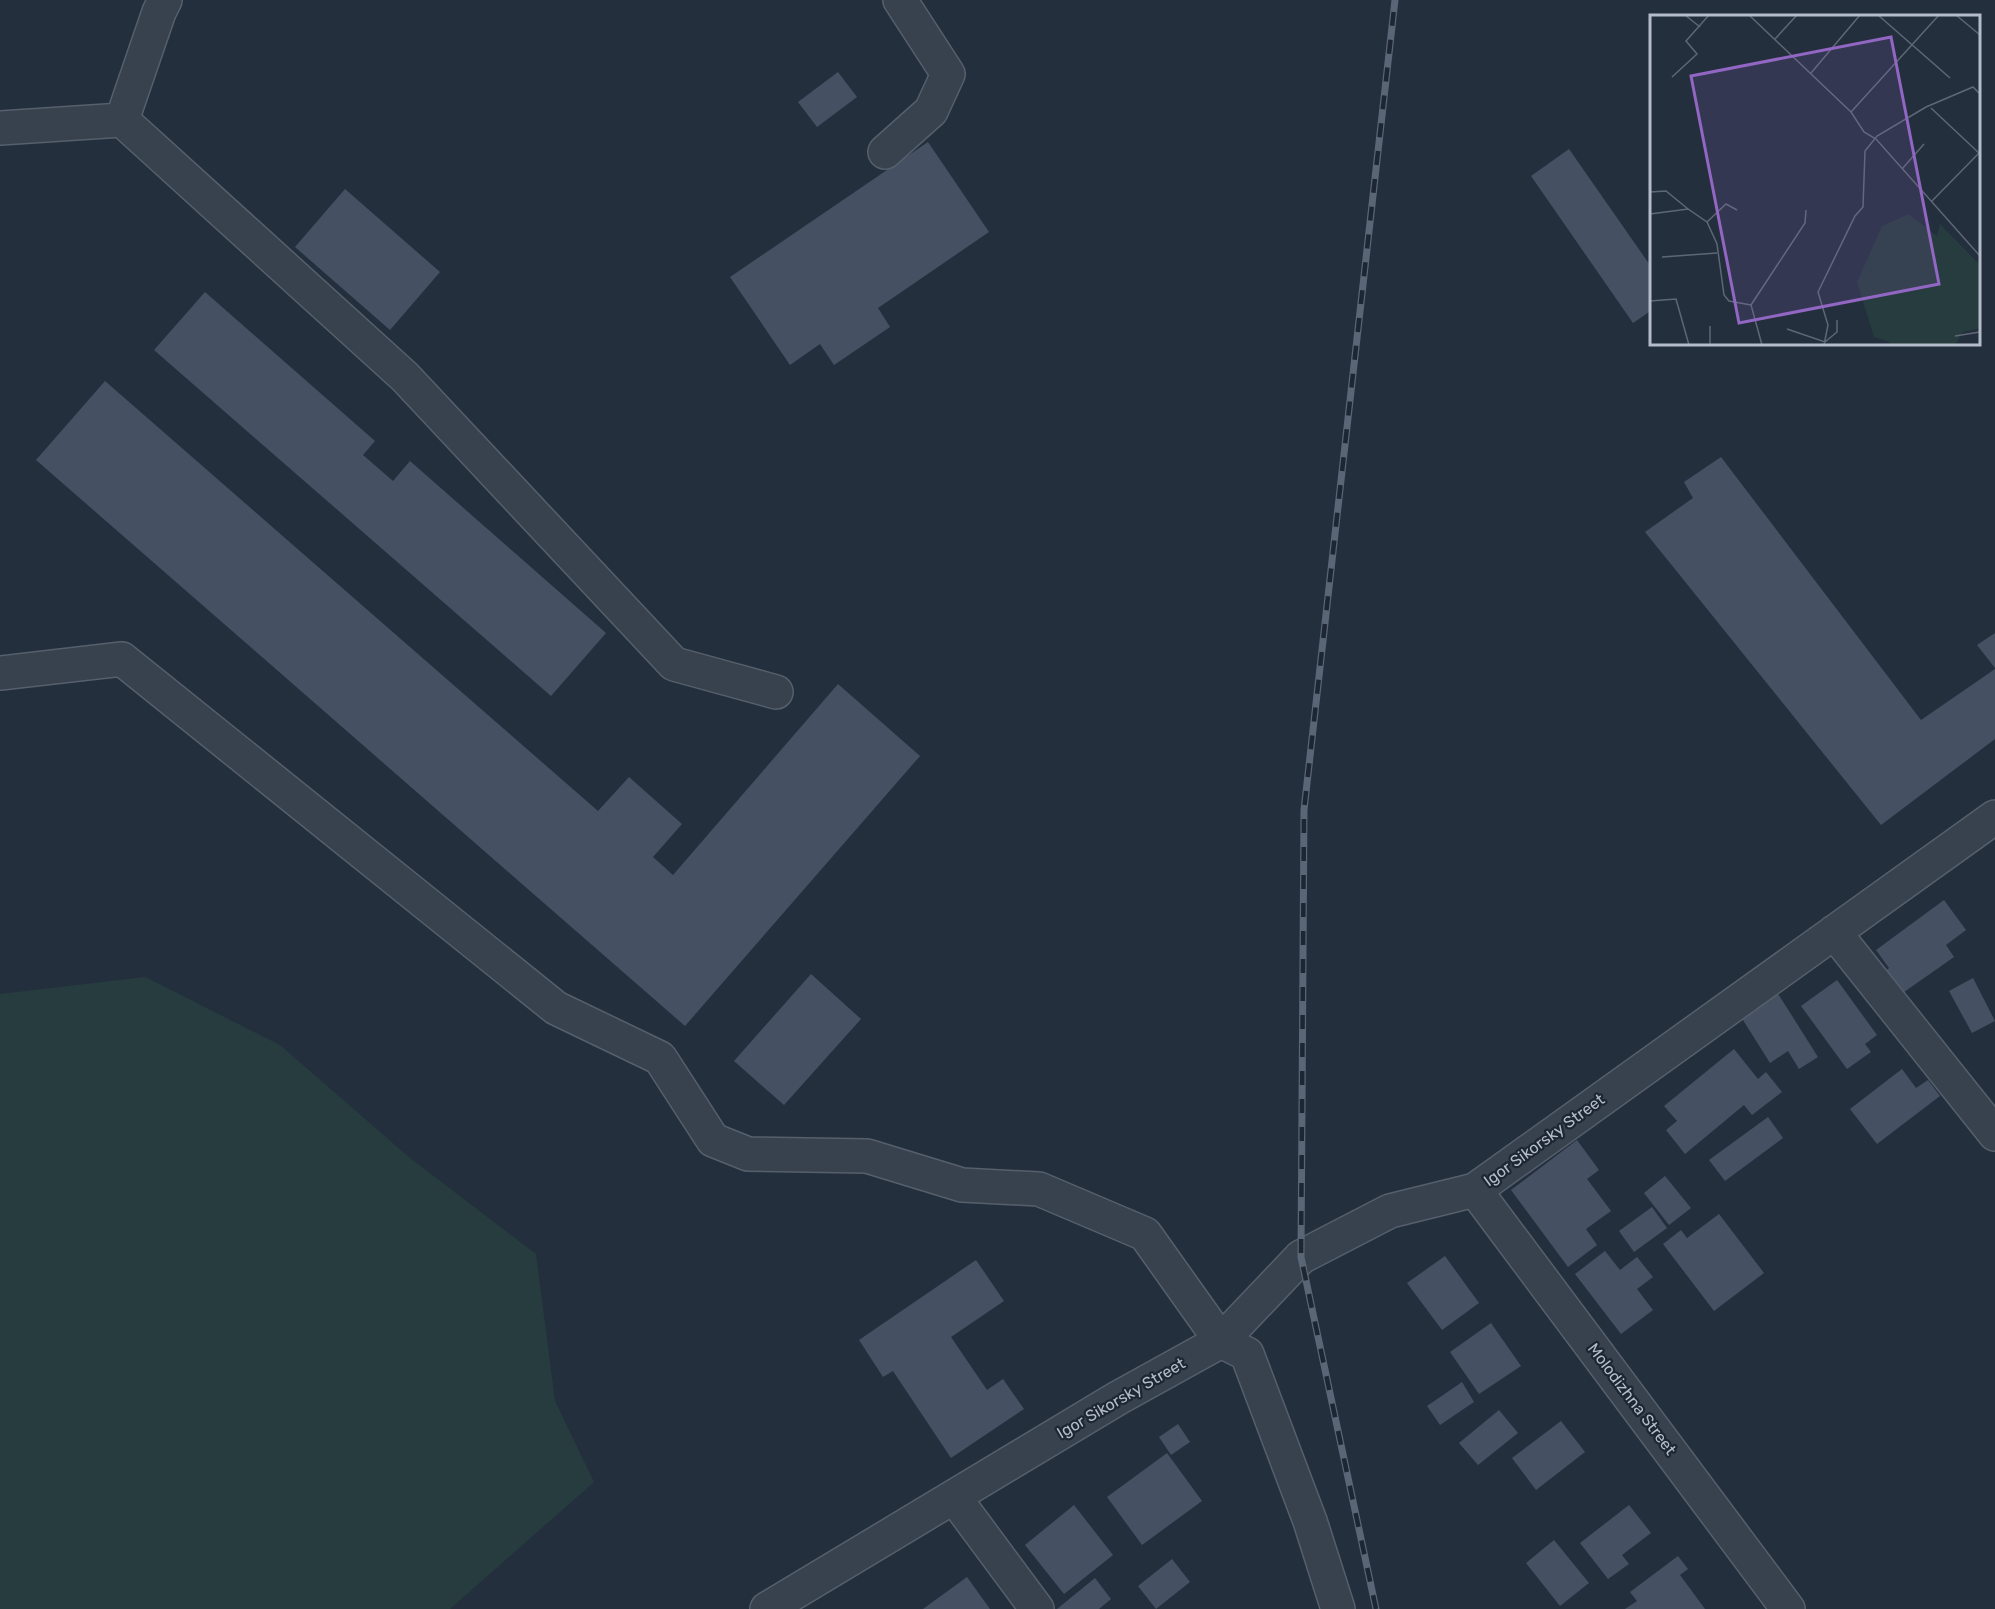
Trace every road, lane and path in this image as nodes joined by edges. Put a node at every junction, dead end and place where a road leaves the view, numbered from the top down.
1 (165, 0) edge
2 (900, 0) edge
3 (122, 120) junction
4 (0, 128) edge
5 (885, 152) dead end
6 (0, 673) edge
7 (776, 692) dead end
8 (1995, 817) edge
9 (1834, 932) junction
10 (1995, 1134) edge
11 (1475, 1190) junction
12 (1221, 1341) junction
13 (954, 1497) junction
14 (768, 1609) edge
15 (1037, 1609) edge
16 (1338, 1609) edge
17 (1788, 1609) edge

1 - 3 street
2 - 5 street
3 - 4 street
3 - 7 street
6 - 12 street
8 - 9 street, Igor Sikorsky Street
9 - 10 street
9 - 11 street, Igor Sikorsky Street
11 - 12 street, Igor Sikorsky Street
11 - 17 street, Molodizhna Street
12 - 13 street, Igor Sikorsky Street
12 - 16 street
13 - 14 street, Igor Sikorsky Street
13 - 15 street

